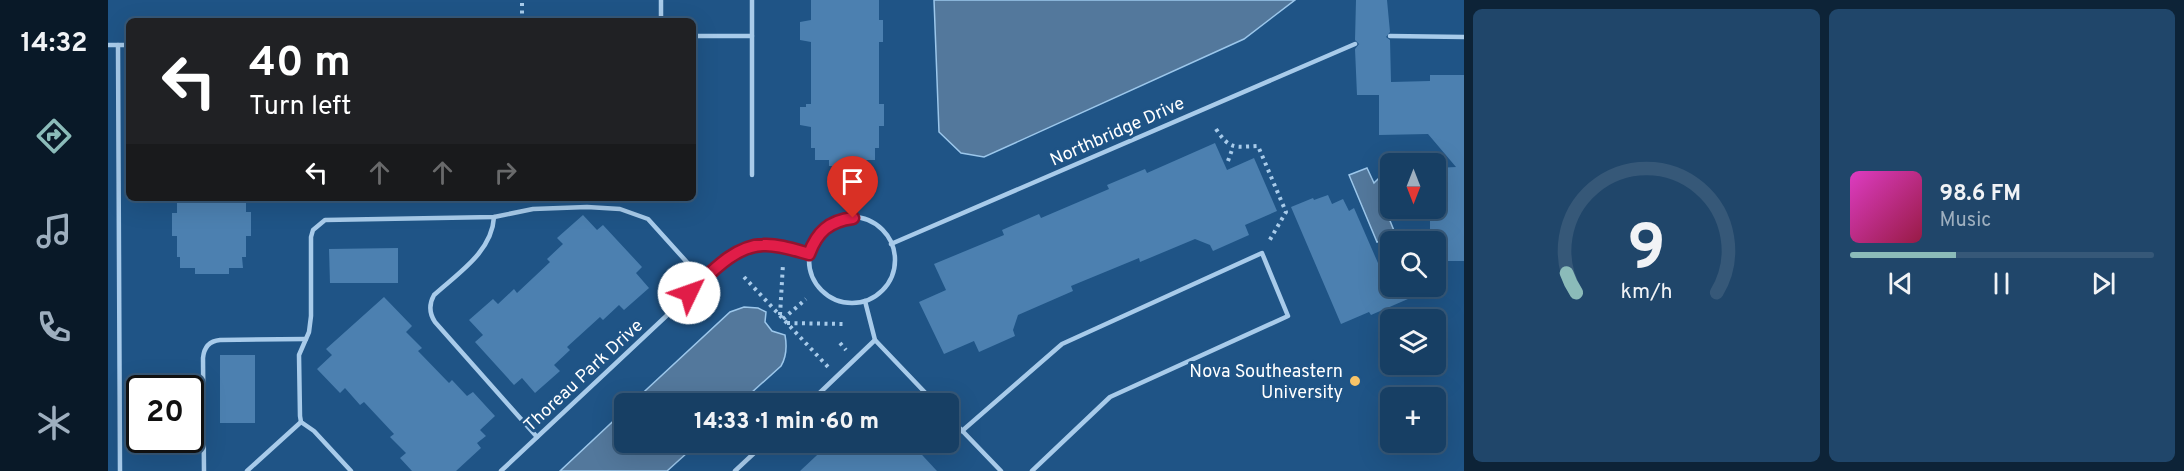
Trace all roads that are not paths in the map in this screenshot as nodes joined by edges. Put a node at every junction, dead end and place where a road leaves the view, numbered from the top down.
1 (661, 0) edge
2 (752, 0) edge
3 (661, 18) edge
4 (696, 36) edge
5 (752, 36) junction
6 (1390, 36) dead end
7 (1464, 37) edge
8 (1355, 44) dead end
9 (108, 45) edge
10 (118, 45) junction
11 (126, 45) edge
12 (752, 175) dead end
13 (494, 217) junction
14 (891, 244) junction
15 (809, 254) junction
16 (703, 280) junction
17 (865, 301) junction
18 (306, 339) junction
19 (875, 340) junction
20 (819, 393) edge
21 (926, 393) edge
22 (301, 422) junction
23 (959, 428) edge
24 (962, 431) junction
25 (537, 437) junction
26 (754, 453) edge
27 (120, 471) edge
28 (204, 471) edge
29 (247, 471) edge
30 (351, 471) edge
31 (501, 471) edge
32 (735, 471) edge
33 (1001, 471) edge
34 (1032, 471) edge

1 - 3 lane
2 - 5 lane
4 - 5 lane
5 - 12 lane
6 - 7 lane
8 - 14 lane, Northbridge Drive
9 - 10 lane
10 - 11 lane
10 - 27 lane
13 - 16 lane
13 - 18 lane
13 - 25 lane
14 - 15 lane
14 - 17 lane
15 - 16 lane, Thoreau Park Drive
15 - 17 lane
16 - 25 lane, Thoreau Park Drive
17 - 19 lane
18 - 22 lane
18 - 28 lane
19 - 20 lane
19 - 21 lane
22 - 29 lane
22 - 30 lane
23 - 24 lane
24 - 33 lane
24 - 34 lane
25 - 31 lane, Thoreau Park Drive
26 - 32 lane

